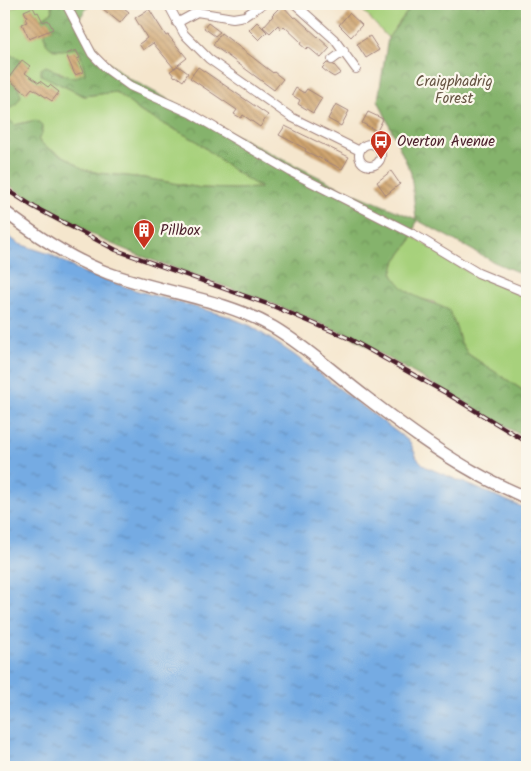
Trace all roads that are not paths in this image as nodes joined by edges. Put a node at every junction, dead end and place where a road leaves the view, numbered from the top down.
1 (66, 4) edge
2 (168, 4) edge
3 (263, 4) edge
4 (295, 4) edge
5 (177, 23) junction
6 (344, 51) junction
7 (332, 60) dead end
8 (356, 69) dead end
9 (360, 150) dead end
10 (4, 211) edge
11 (527, 293) edge
12 (527, 498) edge

1 - 11 street
2 - 5 street
3 - 5 street
4 - 6 street
5 - 9 street
6 - 7 street
6 - 8 street
10 - 12 main road

